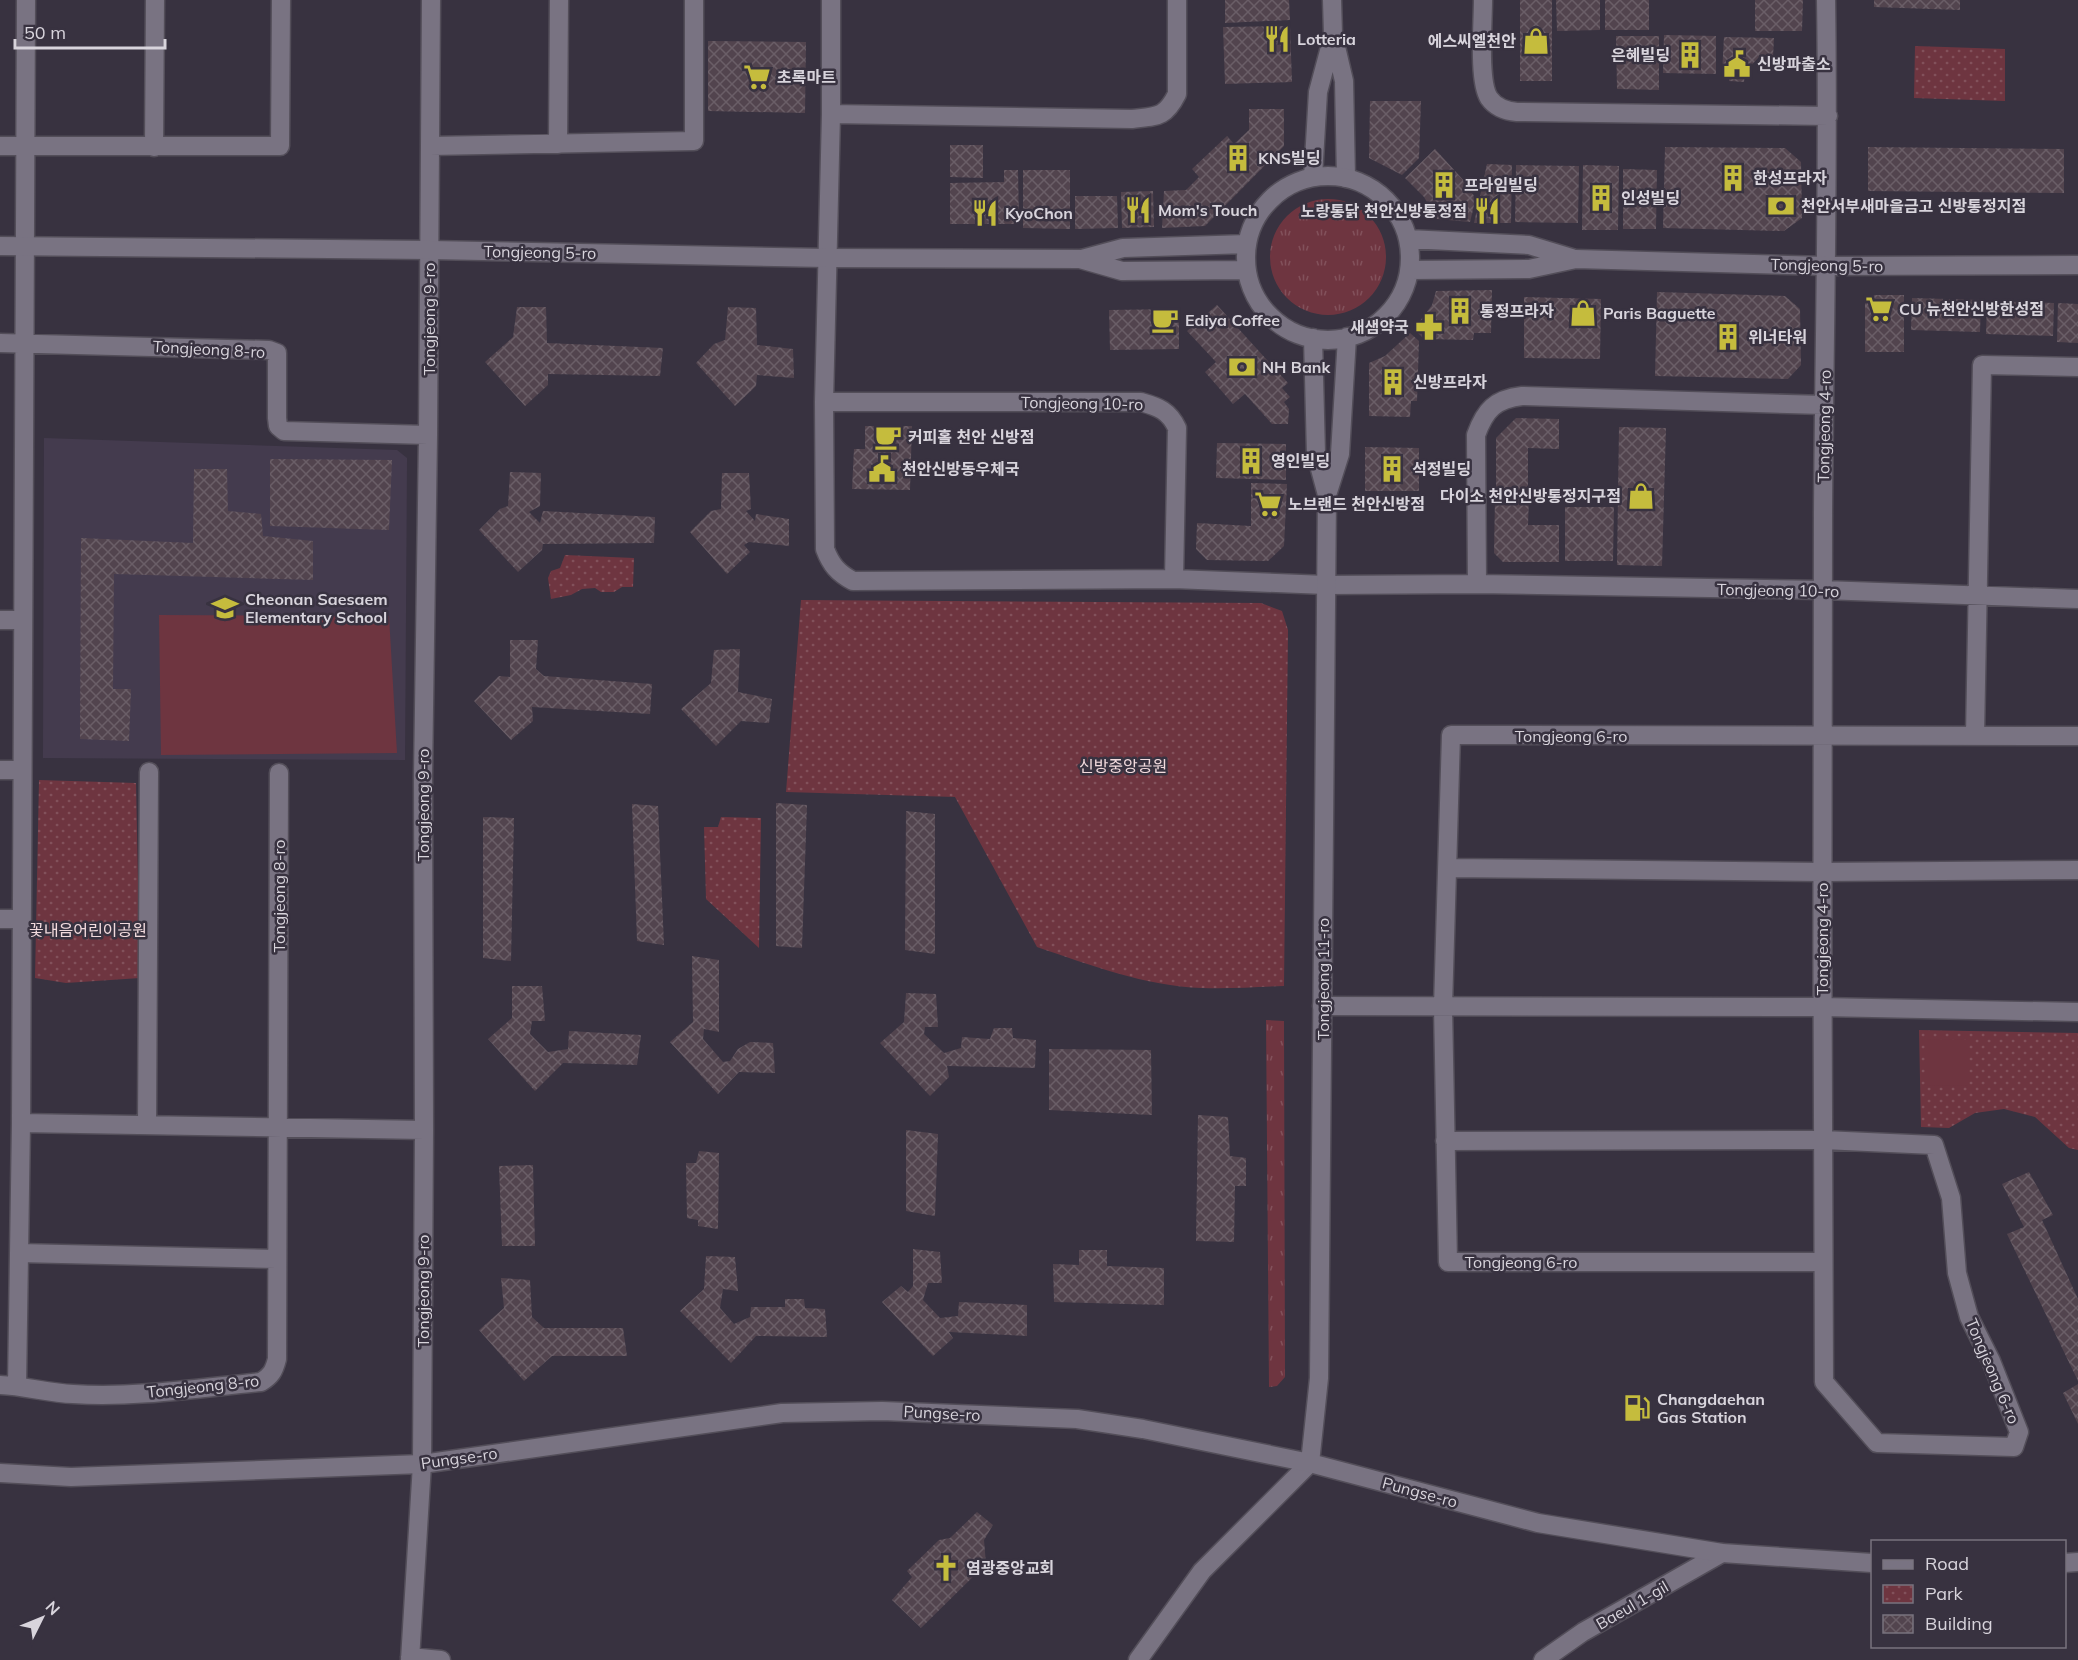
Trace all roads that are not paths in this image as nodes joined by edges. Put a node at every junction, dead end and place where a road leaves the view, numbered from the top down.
1 (26, 0) edge
2 (155, 0) edge
3 (281, 0) edge
4 (431, 0) edge
5 (559, 0) edge
6 (694, 0) edge
7 (831, 0) edge
8 (1177, 0) edge
9 (1332, 0) edge
10 (1483, 0) edge
11 (1826, 0) edge
12 (1333, 34) junction
13 (831, 114) junction
14 (1828, 116) junction
15 (558, 144) junction
16 (0, 146) edge
17 (430, 146) junction
18 (154, 147) junction
19 (25, 148) junction
20 (1313, 177) junction
21 (1346, 178) junction
22 (1408, 239) junction
23 (1247, 244) junction
24 (0, 246) edge
25 (24, 246) junction
26 (430, 250) junction
27 (826, 258) junction
28 (1080, 259) junction
29 (1576, 259) junction
30 (2078, 265) edge
31 (1827, 266) junction
32 (1247, 270) junction
33 (1410, 270) junction
34 (1347, 337) junction
35 (1313, 338) junction
36 (24, 342) junction
37 (0, 343) edge
38 (2078, 367) edge
39 (824, 402) junction
40 (1824, 405) junction
41 (428, 435) junction
42 (1327, 495) junction
43 (1174, 579) junction
44 (1477, 584) junction
45 (1326, 585) junction
46 (1823, 590) junction
47 (1978, 596) junction
48 (2078, 599) edge
49 (0, 620) edge
50 (22, 620) junction
51 (1975, 736) junction
52 (2078, 736) edge
53 (1823, 737) junction
54 (0, 770) edge
55 (21, 770) junction
56 (149, 772) dead end
57 (279, 772) dead end
58 (1447, 868) junction
59 (2078, 870) edge
60 (1822, 872) junction
61 (0, 919) edge
62 (21, 919) junction
63 (1322, 1006) junction
64 (1443, 1006) junction
65 (1822, 1007) junction
66 (2078, 1011) edge
67 (21, 1123) junction
68 (147, 1125) junction
69 (278, 1127) junction
70 (424, 1130) junction
71 (1823, 1140) junction
72 (1445, 1141) junction
73 (19, 1253) junction
74 (276, 1259) junction
75 (1823, 1262) junction
76 (8, 1386) edge
77 (1310, 1463) junction
78 (422, 1464) junction
79 (0, 1473) edge
80 (1722, 1553) junction
81 (1871, 1563) edge
82 (410, 1659) edge
83 (441, 1660) edge
84 (1138, 1660) edge
85 (1543, 1660) edge

1 - 19 street, Tongjeong 8-ro
2 - 18 street
3 - 18 street
4 - 17 street, Tongjeong 9-ro
5 - 15 street
6 - 15 street
7 - 13 street, Tongjeong 10-ro
8 - 13 street
9 - 12 street
10 - 14 street
11 - 14 street, Tongjeong 4-ro
12 - 20 street
12 - 21 street
13 - 27 street, Tongjeong 10-ro
14 - 31 street, Tongjeong 4-ro
15 - 17 street
16 - 19 street
17 - 26 street, Tongjeong 9-ro
18 - 19 street
19 - 25 street, Tongjeong 8-ro
20 - 21 street
20 - 23 street
21 - 22 street
22 - 29 street
22 - 33 street
23 - 28 street
23 - 32 street
24 - 25 street, Tongjeong 5-ro
25 - 26 street, Tongjeong 5-ro
25 - 36 street, Tongjeong 8-ro
26 - 27 street, Tongjeong 5-ro
26 - 41 street, Tongjeong 9-ro
27 - 28 street, Tongjeong 5-ro
27 - 39 street, Tongjeong 10-ro
28 - 32 street
29 - 31 street, Tongjeong 5-ro
29 - 33 street
30 - 31 street, Tongjeong 5-ro
31 - 40 street, Tongjeong 4-ro
32 - 35 street
33 - 34 street
34 - 35 street
34 - 42 street
35 - 42 street
36 - 37 street, Tongjeong 8-ro
36 - 41 street, Tongjeong 8-ro
36 - 50 street, Tongjeong 8-ro
38 - 47 street
39 - 43 street, Tongjeong 10-ro
39 - 43 street, Tongjeong 10-ro
40 - 44 street
40 - 46 street, Tongjeong 4-ro
41 - 70 street, Tongjeong 9-ro
42 - 45 street, Tongjeong 11-ro
43 - 45 street, Tongjeong 10-ro
44 - 45 street, Tongjeong 10-ro
44 - 46 street, Tongjeong 10-ro
45 - 63 street, Tongjeong 11-ro
46 - 47 street, Tongjeong 10-ro
46 - 53 street, Tongjeong 4-ro
47 - 48 street, Tongjeong 10-ro
47 - 51 street
49 - 50 street
50 - 55 street, Tongjeong 8-ro
51 - 52 street
51 - 53 street
53 - 58 street, Tongjeong 6-ro
53 - 60 street, Tongjeong 4-ro
54 - 55 street
55 - 62 street, Tongjeong 8-ro
56 - 68 street
57 - 69 street, Tongjeong 8-ro
58 - 60 street
58 - 64 street, Tongjeong 6-ro
59 - 60 street, Tongjeong 4-ro
60 - 65 street, Tongjeong 4-ro
61 - 62 street
62 - 67 street, Tongjeong 8-ro
63 - 64 street
63 - 77 street, Tongjeong 11-ro
64 - 65 street
64 - 72 street, Tongjeong 6-ro
65 - 66 street
65 - 71 street, Tongjeong 6-ro
67 - 68 street
67 - 73 street, Tongjeong 8-ro
68 - 69 street
69 - 70 street
69 - 74 street, Tongjeong 8-ro
70 - 78 street, Tongjeong 9-ro
71 - 72 street, Tongjeong 6-ro
71 - 75 street, Tongjeong 6-ro
71 - 75 street, Tongjeong 6-ro
72 - 75 street, Tongjeong 6-ro
73 - 74 street
73 - 76 street, Tongjeong 8-ro
74 - 76 street, Tongjeong 8-ro
77 - 78 street, Pungse-ro
77 - 80 street, Pungse-ro
77 - 84 street
78 - 79 street, Pungse-ro
78 - 82 street, Tongjeong 9-ro
80 - 81 street, Pungse-ro
80 - 85 street, Baeul 1-gil
82 - 83 street

